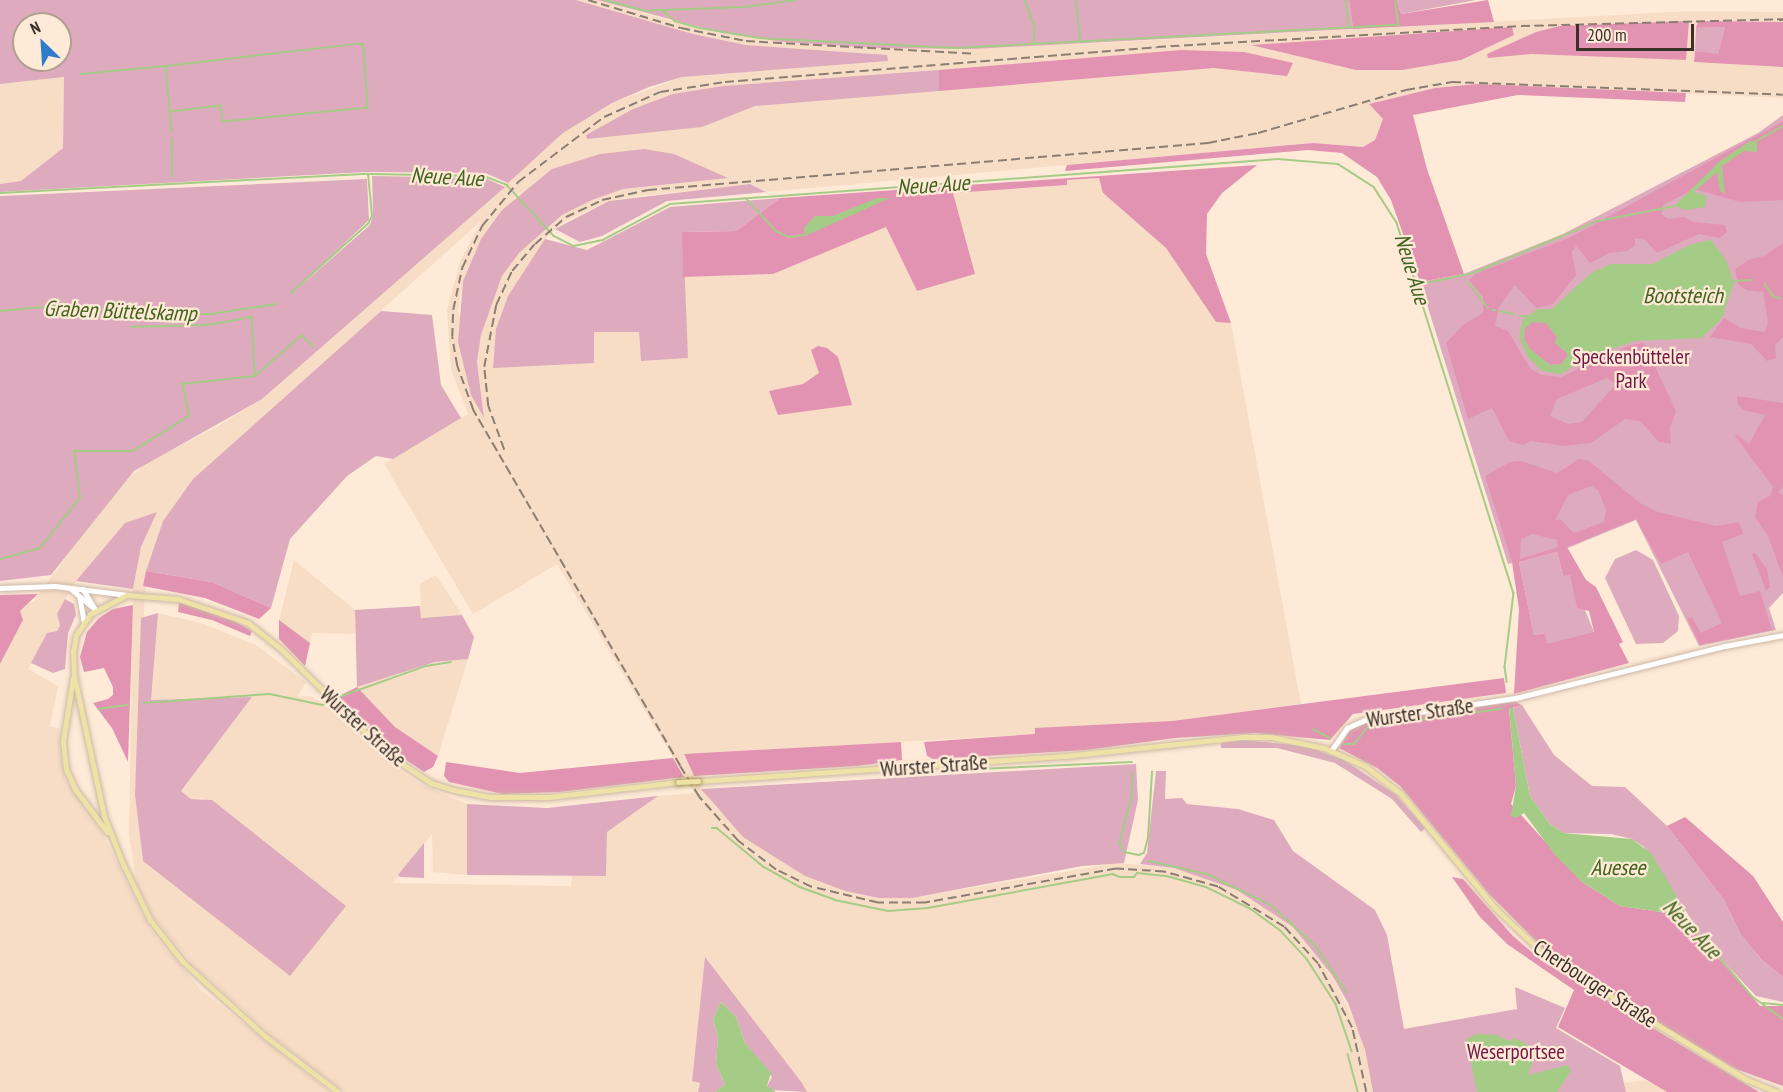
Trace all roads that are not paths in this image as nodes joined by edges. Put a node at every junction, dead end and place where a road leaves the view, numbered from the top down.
1 (0, 588) edge
2 (70, 588) junction
3 (83, 589) junction
4 (127, 596) junction
5 (80, 598) junction
6 (95, 609) junction
7 (84, 621) junction
8 (1783, 635) edge
9 (74, 676) junction
10 (1331, 751) junction
11 (124, 867) junction
12 (338, 1092) edge
13 (1778, 1092) edge

1 - 2 street, Wurster Straße
2 - 3 street, Wurster Straße
2 - 5 street
3 - 4 street, Wurster Straße
3 - 6 street
4 - 6 main road, Wurster Straße
4 - 10 main road, Wurster Straße, bridge
5 - 6 street
5 - 7 street
6 - 7 main road
7 - 9 main road
8 - 10 street, Wurster Straße
9 - 11 main road
9 - 11 main road
10 - 13 main road, Cherbourger Straße
11 - 12 main road

